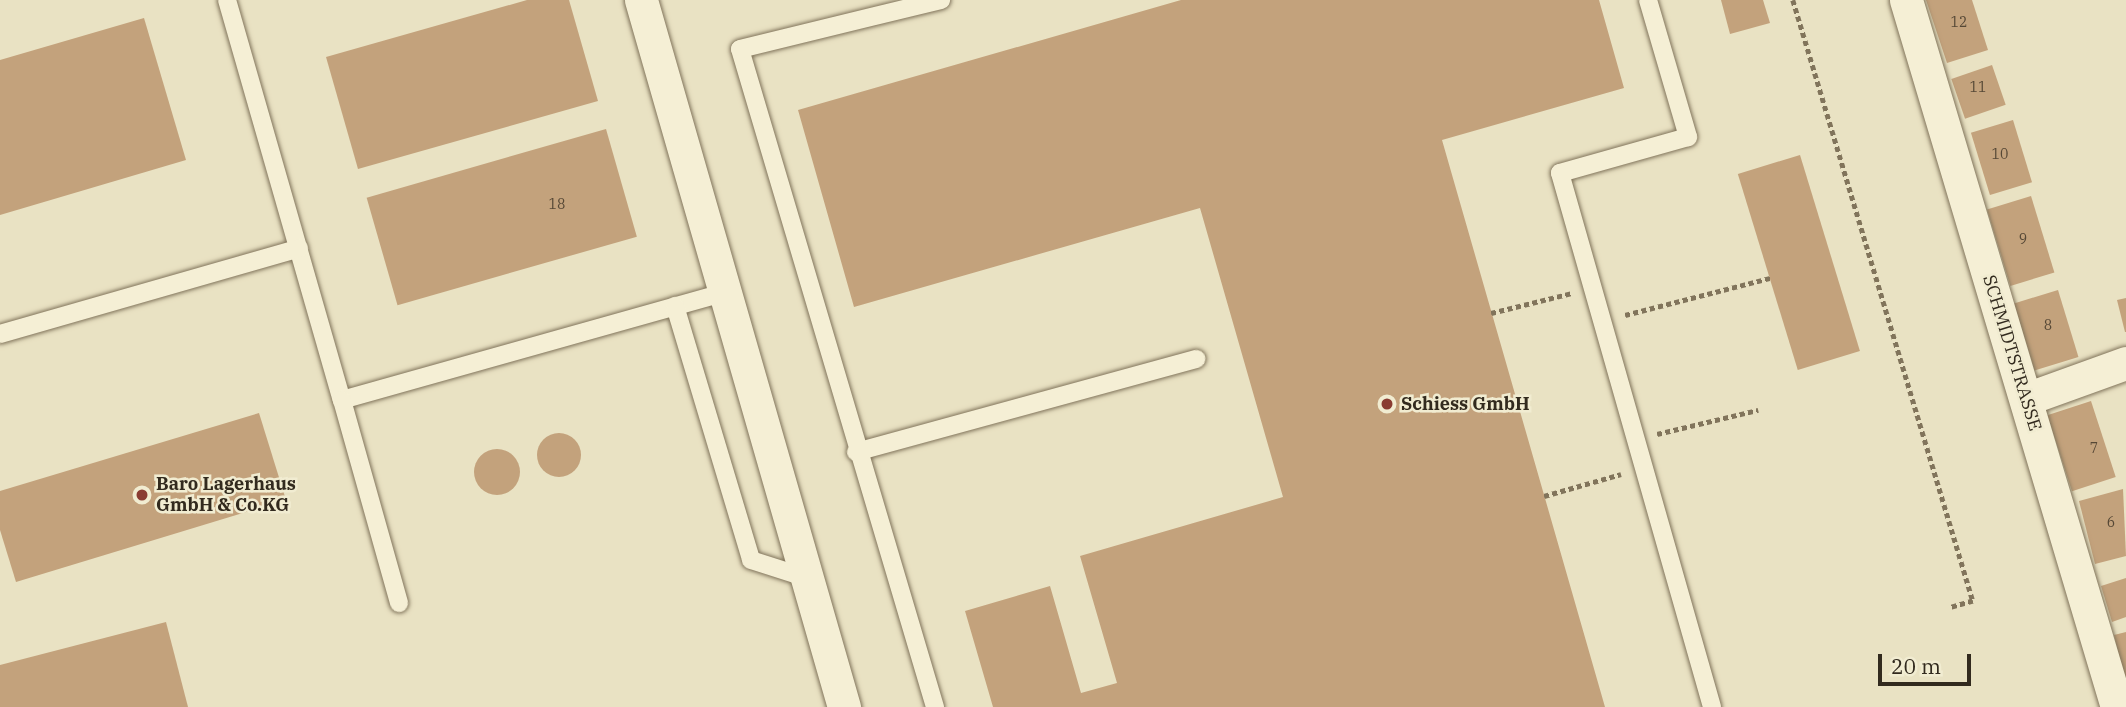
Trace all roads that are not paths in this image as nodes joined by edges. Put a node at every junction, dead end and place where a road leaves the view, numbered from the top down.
1 (227, 0) edge
2 (641, 0) edge
3 (941, 0) edge
4 (1648, 0) edge
5 (1906, 0) edge
6 (299, 248) junction
7 (725, 292) junction
8 (675, 306) junction
9 (0, 334) edge
10 (1197, 359) dead end
11 (2126, 363) edge
12 (2026, 399) junction
13 (342, 400) junction
14 (856, 452) junction
15 (807, 578) junction
16 (399, 603) dead end
17 (844, 707) edge
18 (935, 707) edge
19 (1712, 707) edge
20 (2117, 707) edge

1 - 6 lane
2 - 7 street
3 - 14 lane
4 - 19 lane
5 - 12 street, SCHMIDTSTRASSE
6 - 9 lane
6 - 13 lane
7 - 8 lane
7 - 15 street
8 - 13 lane
8 - 15 lane
10 - 14 lane
11 - 12 street
12 - 20 street, SCHMIDTSTRASSE
13 - 16 lane
14 - 18 lane
15 - 17 street

